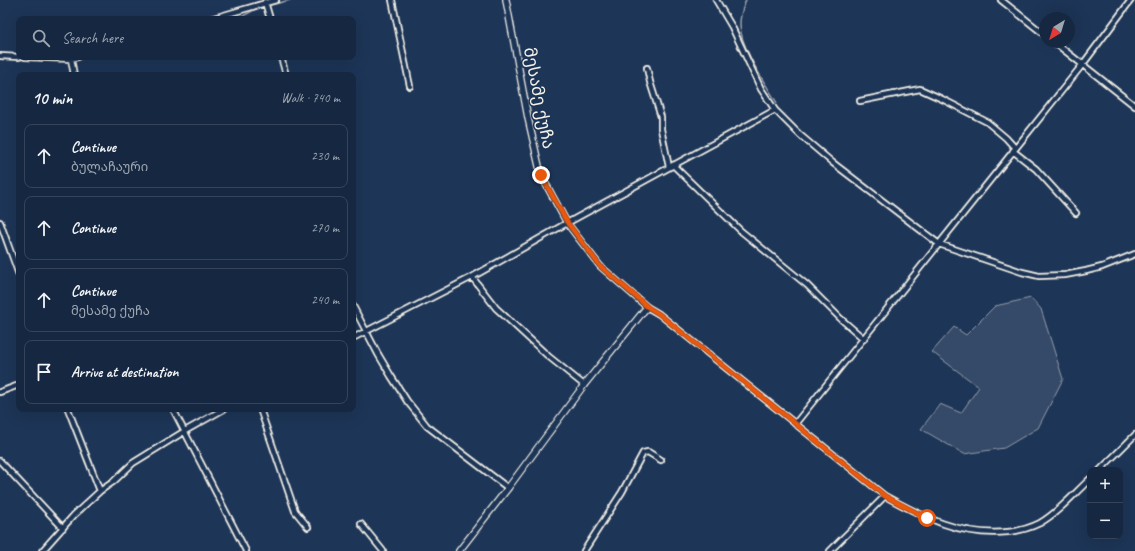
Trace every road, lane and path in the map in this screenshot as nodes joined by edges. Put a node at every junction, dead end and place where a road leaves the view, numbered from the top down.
1 (276, 0) edge
2 (392, 0) edge
3 (506, 0) edge
4 (716, 0) edge
5 (1001, 0) edge
6 (1131, 0) edge
7 (265, 2) edge
8 (220, 16) edge
9 (269, 16) edge
10 (1039, 30) edge
11 (1062, 48) edge
12 (0, 56) edge
13 (16, 57) edge
14 (71, 60) edge
15 (282, 60) edge
16 (1083, 64) junction
17 (647, 68) dead end
18 (73, 72) edge
19 (285, 72) edge
20 (410, 86) dead end
21 (860, 101) dead end
22 (1135, 106) edge
23 (775, 110) junction
24 (1014, 150) junction
25 (671, 166) junction
26 (1076, 213) dead end
27 (0, 222) edge
28 (567, 222) junction
29 (939, 244) junction
30 (1135, 254) edge
31 (16, 267) edge
32 (472, 278) junction
33 (648, 307) junction
34 (356, 312) edge
35 (365, 331) junction
36 (356, 336) edge
37 (864, 338) junction
38 (584, 385) junction
39 (16, 386) edge
40 (0, 392) edge
41 (69, 412) edge
42 (174, 412) edge
43 (219, 412) edge
44 (261, 412) edge
45 (795, 424) junction
46 (184, 431) junction
47 (1135, 435) edge
48 (661, 460) dead end
49 (0, 461) edge
50 (1103, 467) edge
51 (1087, 482) edge
52 (508, 488) junction
53 (100, 491) junction
54 (885, 496) junction
55 (361, 524) dead end
56 (63, 528) junction
57 (308, 528) dead end
58 (42, 551) edge
59 (246, 551) edge
60 (383, 551) edge
61 (459, 551) edge
62 (584, 551) edge
63 (830, 551) edge

1 - 7 street
2 - 20 street
3 - 28 street, მესამე ქუჩა
4 - 23 street
5 - 10 street
6 - 16 street
7 - 8 street
7 - 9 street
11 - 16 street
12 - 13 street
14 - 18 street
15 - 19 street
16 - 22 street
16 - 24 street
17 - 25 street
21 - 24 street
23 - 25 street
23 - 29 street
24 - 26 street
24 - 29 street
25 - 28 street
25 - 37 street
27 - 31 street
28 - 32 street
28 - 33 street, მესამე ქუჩა
29 - 30 street
29 - 37 street
32 - 35 street
32 - 38 street
33 - 38 street
33 - 45 street
34 - 35 street
35 - 36 street
35 - 52 street
37 - 45 street
38 - 52 street
39 - 40 street
41 - 53 street
42 - 46 street
43 - 46 street
44 - 57 street
45 - 54 street
46 - 53 street
46 - 59 street
47 - 50 street
48 - 62 street
49 - 56 street
51 - 54 street
52 - 61 street
53 - 56 street
54 - 63 street
55 - 60 street
56 - 58 street

